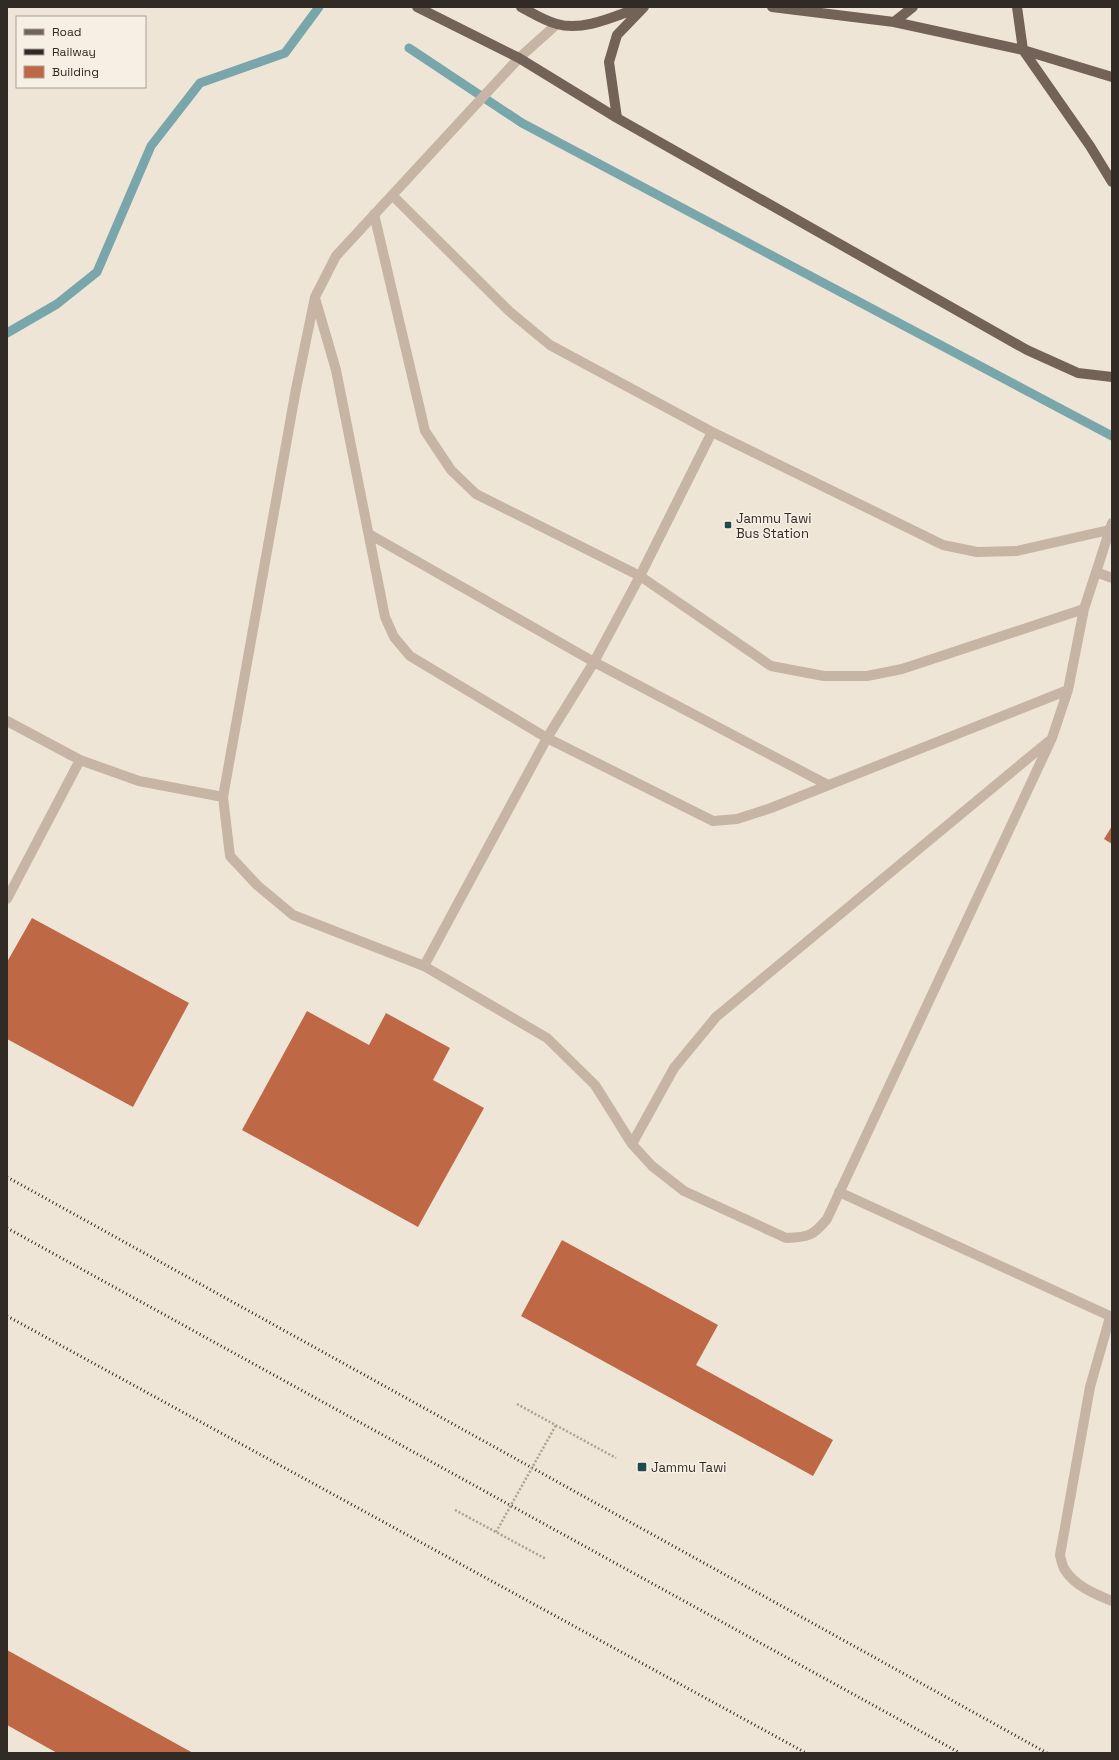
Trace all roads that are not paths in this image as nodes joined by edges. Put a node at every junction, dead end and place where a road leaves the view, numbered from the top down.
1 (521, 7) edge
2 (643, 7) edge
3 (772, 7) edge
4 (913, 7) edge
5 (1017, 7) edge
6 (420, 8) edge
7 (894, 22) junction
8 (557, 24) junction
9 (1023, 50) junction
10 (519, 58) junction
11 (1112, 77) edge
12 (617, 118) junction
13 (1112, 182) edge
14 (392, 195) junction
15 (374, 214) junction
16 (315, 297) junction
17 (1112, 377) edge
18 (712, 432) junction
19 (1111, 527) edge
20 (369, 534) junction
21 (1096, 572) junction
22 (640, 576) junction
23 (1112, 578) edge
24 (1084, 609) junction
25 (594, 662) junction
26 (1068, 690) junction
27 (7, 721) edge
28 (546, 738) junction
29 (1052, 738) junction
30 (80, 760) junction
31 (828, 785) junction
32 (223, 798) junction
33 (7, 899) edge
34 (424, 966) junction
35 (632, 1144) junction
36 (839, 1192) junction
37 (1111, 1317) edge
38 (1112, 1601) edge

1 - 8 main road
2 - 8 main road
2 - 12 main road
3 - 7 main road
4 - 7 main road
5 - 9 main road
6 - 10 main road
7 - 9 main road
8 - 10 street
9 - 11 main road
9 - 13 main road
10 - 12 main road
10 - 14 street
12 - 17 main road
14 - 15 street
14 - 18 street
15 - 16 street
15 - 22 street
16 - 20 street
16 - 32 street
18 - 19 street
18 - 22 street
19 - 21 street
20 - 25 street
20 - 28 street
21 - 23 street
21 - 24 street
22 - 24 street
22 - 25 street
24 - 26 street
25 - 28 street
25 - 31 street
26 - 29 street
26 - 31 street
27 - 30 street
28 - 31 street
28 - 34 street
29 - 35 street
29 - 36 street
30 - 32 street
30 - 33 street
32 - 34 street
34 - 35 street
35 - 36 street
36 - 37 street
37 - 38 street

